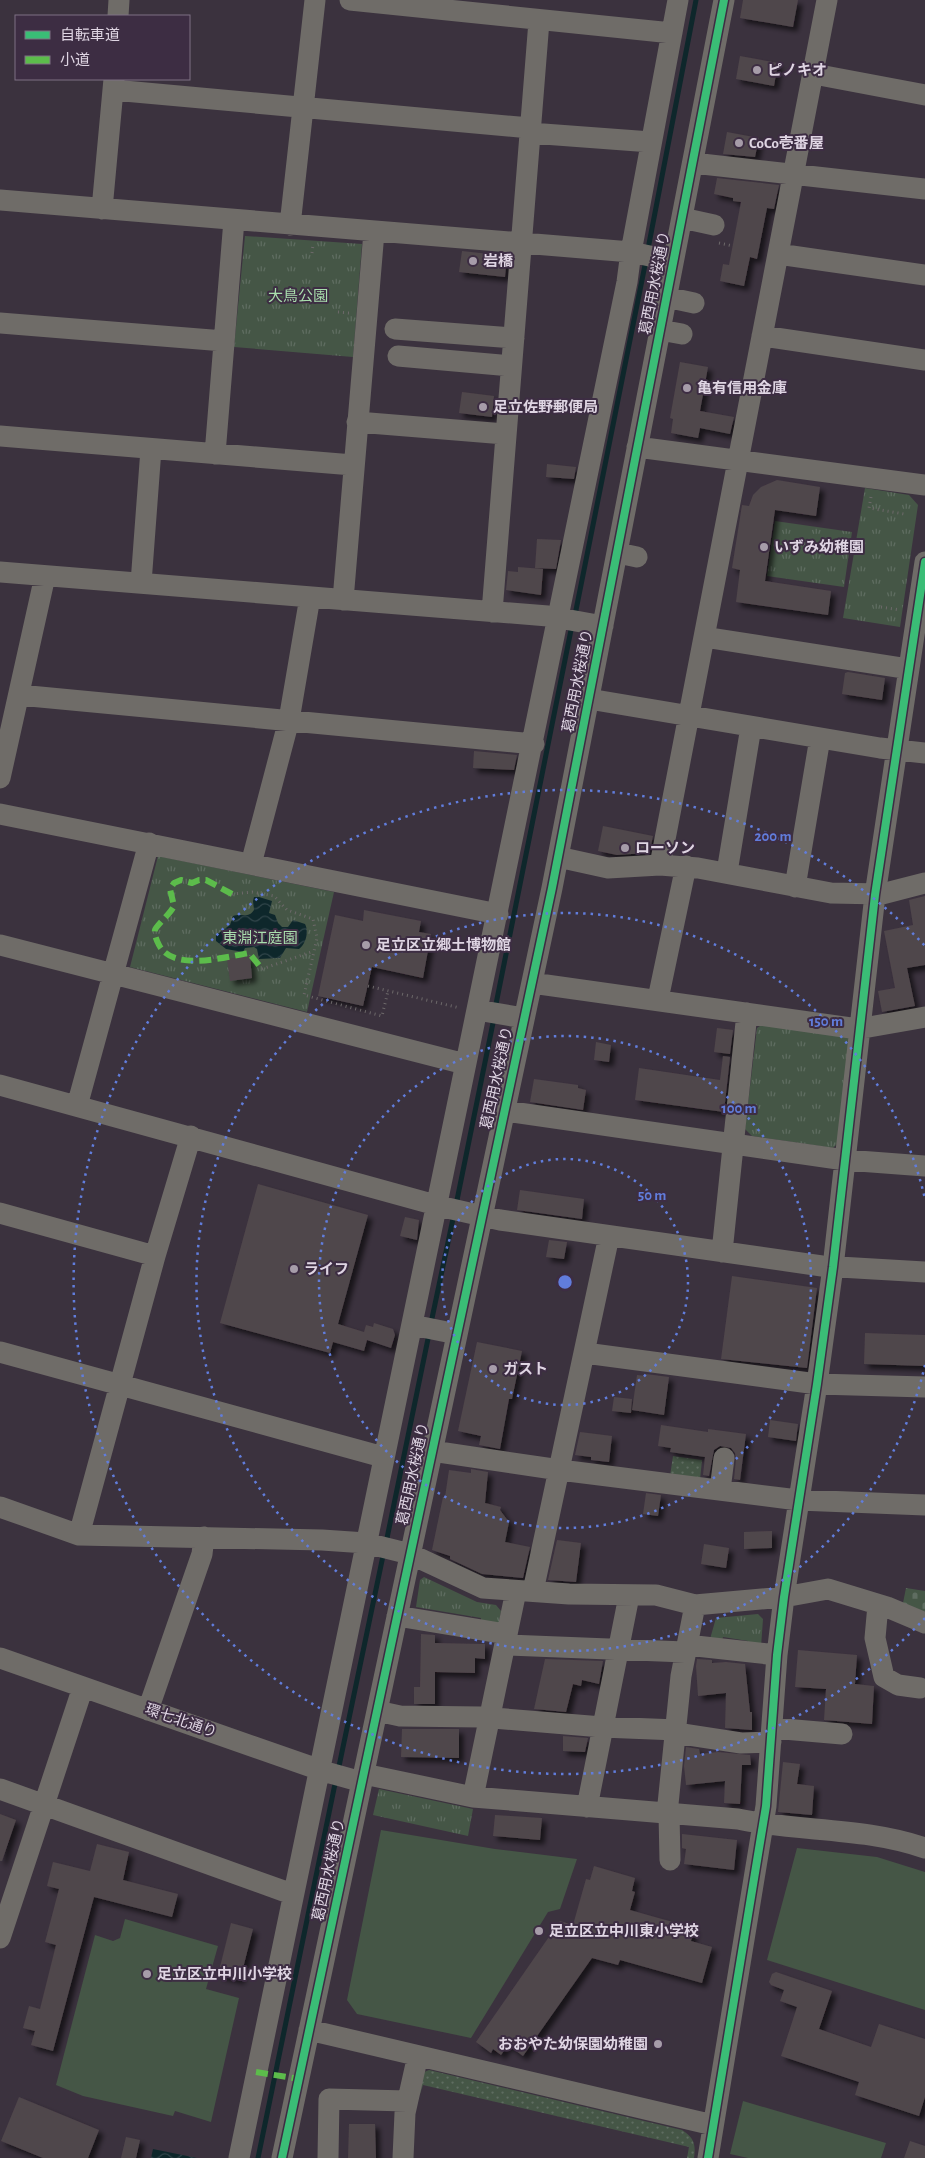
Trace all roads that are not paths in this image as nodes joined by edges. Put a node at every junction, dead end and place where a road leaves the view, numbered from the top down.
1 (119, 0) edge
2 (315, 0) edge
3 (350, 0) edge
4 (678, 0) edge
5 (724, 0) edge
6 (827, 0) edge
7 (118, 15) edge
8 (539, 21) junction
9 (672, 33) junction
10 (814, 74) junction
11 (113, 84) edge
12 (925, 96) edge
13 (304, 108) junction
14 (530, 130) junction
15 (652, 142) junction
16 (693, 163) junction
17 (793, 174) junction
18 (925, 188) edge
19 (0, 200) edge
20 (102, 209) junction
21 (682, 218) junction
22 (234, 220) junction
23 (290, 225) junction
24 (374, 232) junction
25 (713, 234) road end
26 (522, 243) junction
27 (635, 253) junction
28 (778, 254) junction
29 (668, 260) junction
30 (925, 275) edge
31 (666, 297) junction
32 (694, 303) dead end
33 (0, 323) edge
34 (394, 328) dead end
35 (660, 330) junction
36 (682, 334) dead end
37 (514, 338) junction
38 (224, 341) junction
39 (758, 345) junction
40 (398, 356) dead end
41 (917, 362) edge
42 (511, 366) junction
43 (357, 422) junction
44 (505, 434) junction
45 (0, 436) edge
46 (637, 447) junction
47 (151, 449) junction
48 (215, 454) junction
49 (738, 460) junction
50 (353, 465) junction
51 (925, 485) edge
52 (925, 562) edge
53 (0, 572) edge
54 (45, 576) junction
55 (140, 583) junction
56 (310, 597) junction
57 (342, 600) junction
58 (492, 612) junction
59 (917, 612) edge
60 (569, 620) junction
61 (603, 626) junction
62 (704, 637) junction
63 (910, 668) junction
64 (19, 695) junction
65 (589, 699) junction
66 (688, 716) junction
67 (289, 720) junction
68 (751, 727) junction
69 (820, 738) junction
70 (534, 744) junction
71 (896, 749) junction
72 (925, 754) edge
73 (0, 778) edge
74 (0, 814) edge
75 (149, 843) junction
76 (558, 857) junction
77 (251, 864) junction
78 (660, 865) junction
79 (686, 866) junction
80 (727, 872) junction
81 (925, 883) edge
82 (795, 887) junction
83 (875, 895) junction
84 (498, 914) junction
85 (0, 945) edge
86 (114, 975) junction
87 (532, 983) junction
88 (658, 999) junction
89 (469, 1009) junction
90 (747, 1013) junction
91 (516, 1017) junction
92 (925, 1017) edge
93 (860, 1028) junction
94 (465, 1064) junction
95 (0, 1085) edge
96 (77, 1106) junction
97 (505, 1111) junction
98 (191, 1136) junction
99 (733, 1143) junction
100 (845, 1160) junction
101 (925, 1166) edge
102 (439, 1206) junction
103 (0, 1213) edge
104 (476, 1215) junction
105 (609, 1236) junction
106 (722, 1252) junction
107 (155, 1256) junction
108 (833, 1267) junction
109 (925, 1272) edge
110 (415, 1326) junction
111 (451, 1333) junction
112 (0, 1352) edge
113 (585, 1353) junction
114 (817, 1384) junction
115 (120, 1385) junction
116 (925, 1387) edge
117 (432, 1451) junction
118 (383, 1457) junction
119 (724, 1458) dead end
120 (560, 1470) junction
121 (720, 1490) junction
122 (798, 1500) junction
123 (925, 1505) edge
124 (0, 1507) edge
125 (79, 1535) junction
126 (204, 1537) junction
127 (386, 1548) junction
128 (524, 1591) junction
129 (629, 1596) junction
130 (784, 1597) junction
131 (695, 1605) junction
132 (878, 1605) junction
133 (397, 1616) junction
134 (925, 1623) edge
135 (505, 1639) junction
136 (617, 1649) junction
137 (686, 1649) junction
138 (777, 1655) junction
139 (0, 1658) edge
140 (83, 1687) junction
141 (920, 1688) dead end
142 (148, 1710) junction
143 (377, 1711) junction
144 (489, 1719) junction
145 (602, 1727) junction
146 (676, 1732) junction
147 (842, 1734) dead end
148 (771, 1735) junction
149 (322, 1771) junction
150 (359, 1778) junction
151 (0, 1789) edge
152 (473, 1797) junction
153 (44, 1805) junction
154 (587, 1808) junction
155 (668, 1814) junction
156 (763, 1825) junction
157 (925, 1848) edge
158 (670, 1860) dead end
159 (292, 1894) junction
160 (1, 1934) edge
161 (309, 2030) junction
162 (416, 2064) dead end
163 (408, 2101) junction
164 (713, 2124) junction
165 (239, 2158) edge
166 (282, 2158) edge
167 (328, 2158) edge
168 (403, 2158) edge
169 (708, 2158) edge

1 - 7 street
2 - 13 street
3 - 8 street
4 - 9 street
5 - 16 street, 葛西用水桜通り
6 - 10 street
8 - 9 street
8 - 14 street
9 - 15 street
10 - 12 street
10 - 17 street
11 - 13 street
11 - 20 street
13 - 14 street
13 - 23 street
14 - 15 street
14 - 26 street
15 - 27 street
16 - 17 street
16 - 21 street, 葛西用水桜通り
17 - 18 street
17 - 28 street
19 - 20 street
20 - 22 street
21 - 25 street
21 - 29 street, 葛西用水桜通り
22 - 23 street
22 - 38 street
23 - 24 street
24 - 26 street
24 - 43 street
26 - 27 street
26 - 37 street
27 - 29 street
27 - 60 street
28 - 30 street
28 - 39 street
29 - 31 street, 葛西用水桜通り
31 - 32 street
31 - 35 street, 葛西用水桜通り
33 - 38 street
34 - 37 street
35 - 36 street
35 - 46 street, 葛西用水桜通り
37 - 42 street
38 - 48 street
39 - 41 street
39 - 49 street
40 - 42 street
42 - 44 street
43 - 44 street
43 - 50 street
44 - 58 street
45 - 47 street
46 - 49 street
46 - 61 street, 葛西用水桜通り
47 - 48 street
47 - 55 street
48 - 50 street
49 - 51 street
49 - 62 street
50 - 57 street
52 - 59 street
53 - 54 street
54 - 55 street
54 - 64 street
55 - 56 street
56 - 57 street
56 - 67 street
57 - 58 street
58 - 60 street
59 - 63 street
60 - 61 street
60 - 70 street
61 - 65 street, 葛西用水桜通り
62 - 63 street
62 - 66 street
63 - 71 street
64 - 67 street
64 - 73 street
65 - 66 street
65 - 76 street, 葛西用水桜通り
66 - 68 street
66 - 78 street
67 - 70 street
67 - 77 street
68 - 69 street
68 - 80 street
69 - 71 street
69 - 82 street
70 - 84 street
71 - 72 street
71 - 83 street
74 - 75 street
75 - 77 street
75 - 86 street
76 - 78 street
76 - 87 street, 葛西用水桜通り
77 - 84 street
78 - 79 street
79 - 80 street
79 - 88 street
80 - 82 street
81 - 83 street
82 - 83 street
83 - 93 street
84 - 89 street
85 - 86 street
86 - 94 street
86 - 96 street
87 - 88 street
87 - 91 street, 葛西用水桜通り
88 - 90 street
89 - 91 street
89 - 94 street
90 - 93 street
90 - 99 street
91 - 97 street, 葛西用水桜通り
92 - 93 street
93 - 100 street
94 - 102 street
95 - 96 street
96 - 98 street
97 - 99 street
97 - 104 street, 葛西用水桜通り
98 - 102 street
98 - 107 street
99 - 100 street
99 - 106 street
100 - 101 street
100 - 108 street
102 - 104 street
102 - 110 street
103 - 107 street
104 - 105 street
104 - 111 street, 葛西用水桜通り
105 - 106 street
105 - 113 street
106 - 108 street
107 - 115 street
108 - 109 street
108 - 114 street
110 - 111 street
110 - 118 street
111 - 117 street, 葛西用水桜通り
112 - 115 street
113 - 114 street
113 - 120 street
114 - 116 street
114 - 122 street
115 - 118 street
115 - 125 street
117 - 120 street
117 - 127 street, 葛西用水桜通り
118 - 127 street
119 - 121 street
120 - 121 street
120 - 128 street
121 - 122 street
122 - 123 street
122 - 130 street
124 - 125 street
125 - 126 street
126 - 127 street
126 - 142 street
127 - 128 street
127 - 133 street, 葛西用水桜通り
127 - 149 street
128 - 129 street
128 - 135 street
129 - 131 street
129 - 136 street
130 - 131 street
130 - 132 street
130 - 138 street
131 - 137 street
132 - 134 street
132 - 141 street
133 - 135 street
133 - 143 street, 葛西用水桜通り
135 - 136 street
135 - 144 street
136 - 137 street
136 - 145 street
137 - 138 street
137 - 146 street
138 - 148 street
139 - 140 street, 環七北通り
140 - 142 street, 環七北通り
140 - 153 street
142 - 149 street, 環七北通り
143 - 144 street
143 - 150 street, 葛西用水桜通り
144 - 145 street
144 - 152 street
145 - 146 street
145 - 154 street
146 - 148 street
146 - 155 street
147 - 148 street
148 - 156 street
149 - 150 street, 環七北通り
149 - 159 street
150 - 152 street, 環七北通り
150 - 161 street, 葛西用水桜通り
151 - 153 street
152 - 154 street, 環七北通り
153 - 159 street
153 - 160 street
154 - 155 street, 環七北通り
155 - 156 street, 環七北通り
155 - 158 street
156 - 157 street, 環七北通り
156 - 164 street
159 - 165 street
161 - 164 street
161 - 166 street, 葛西用水桜通り
162 - 163 street
163 - 167 street
163 - 168 street
164 - 169 street

